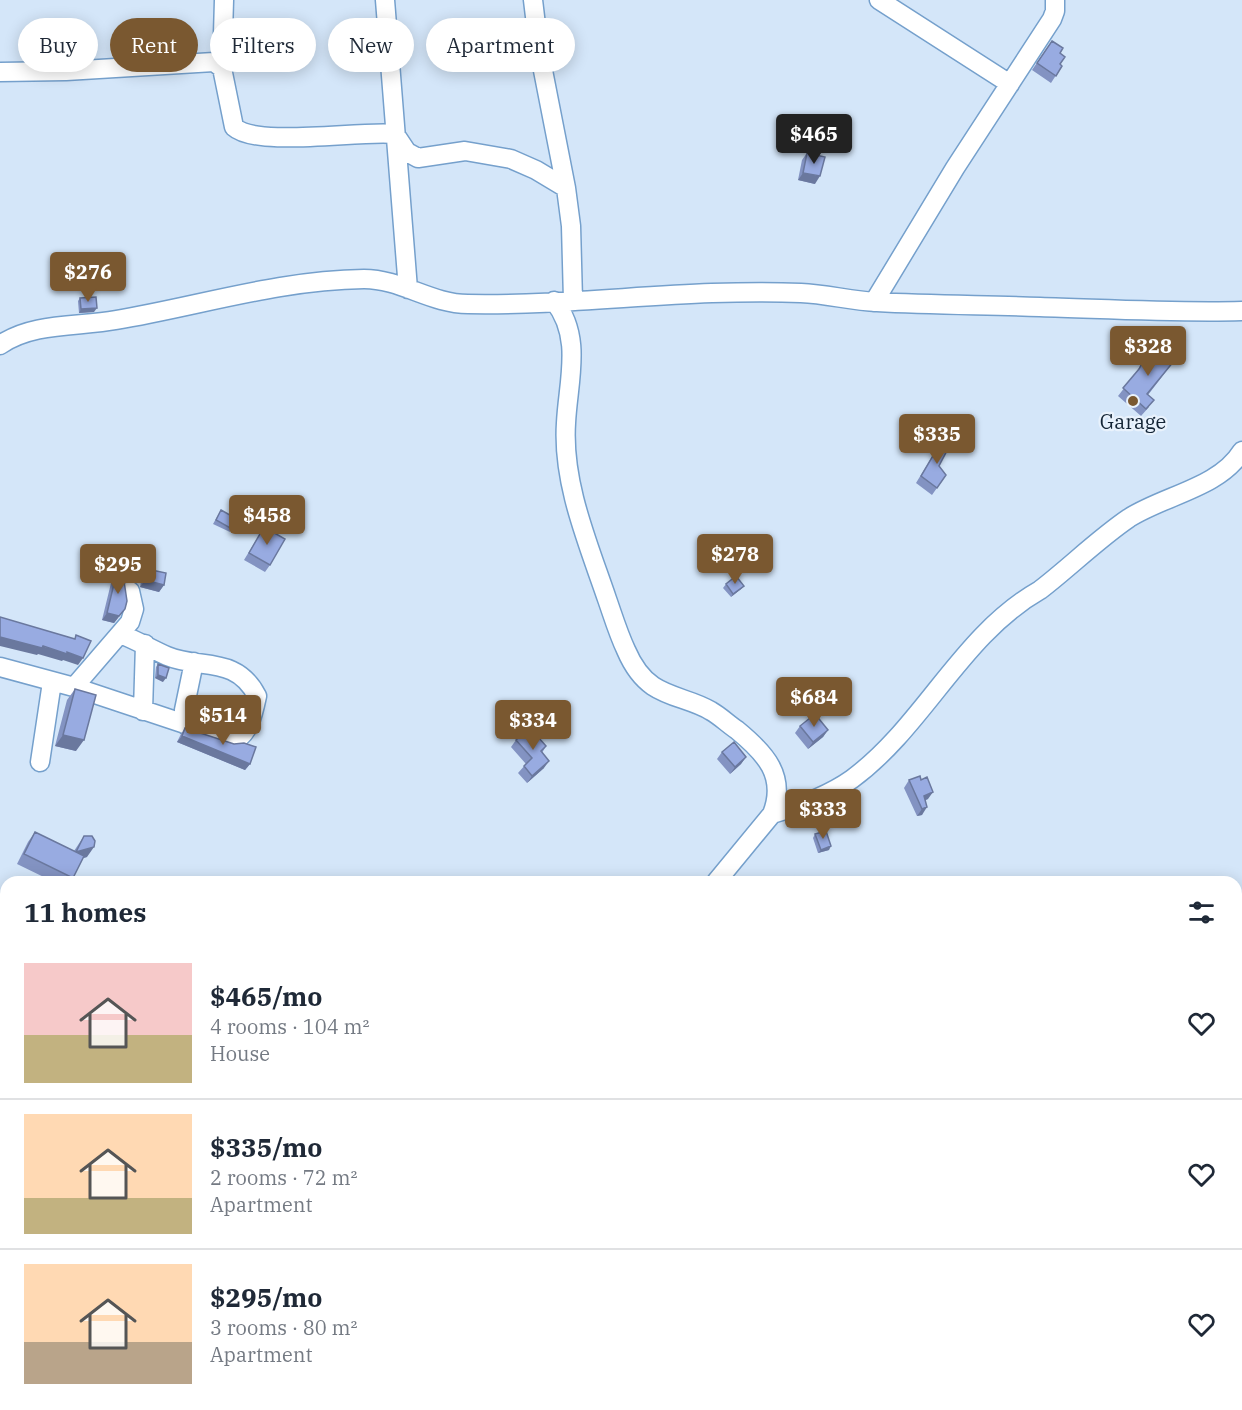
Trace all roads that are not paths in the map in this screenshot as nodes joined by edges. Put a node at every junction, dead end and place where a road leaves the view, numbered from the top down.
1 (224, 0) edge
2 (384, 0) edge
3 (533, 0) edge
4 (879, 0) edge
5 (1055, 0) edge
6 (223, 18) edge
7 (210, 61) edge
8 (0, 72) edge
9 (223, 72) edge
10 (1011, 84) junction
11 (395, 135) junction
12 (566, 188) junction
13 (408, 289) junction
14 (573, 300) junction
15 (554, 301) junction
16 (874, 302) junction
17 (1242, 311) edge
18 (0, 345) edge
19 (1242, 451) edge
20 (130, 591) dead end
21 (120, 634) junction
22 (145, 644) junction
23 (194, 662) junction
24 (0, 667) edge
25 (52, 682) junction
26 (74, 687) junction
27 (143, 711) junction
28 (184, 724) junction
29 (40, 762) dead end
30 (772, 814) junction
31 (721, 876) edge

1 - 6 street
2 - 11 street
3 - 12 street
4 - 10 street
5 - 10 street
7 - 8 street
9 - 11 street
10 - 16 street
11 - 12 street
11 - 13 street
12 - 14 street
13 - 15 street
13 - 18 street
14 - 15 street
14 - 16 street
15 - 30 street
16 - 17 street
19 - 30 street
20 - 21 street
21 - 22 street
21 - 26 street
22 - 23 street
22 - 27 street
23 - 28 street
23 - 28 street
24 - 25 street
25 - 26 street
25 - 29 street
26 - 27 street
27 - 28 street
30 - 31 street

